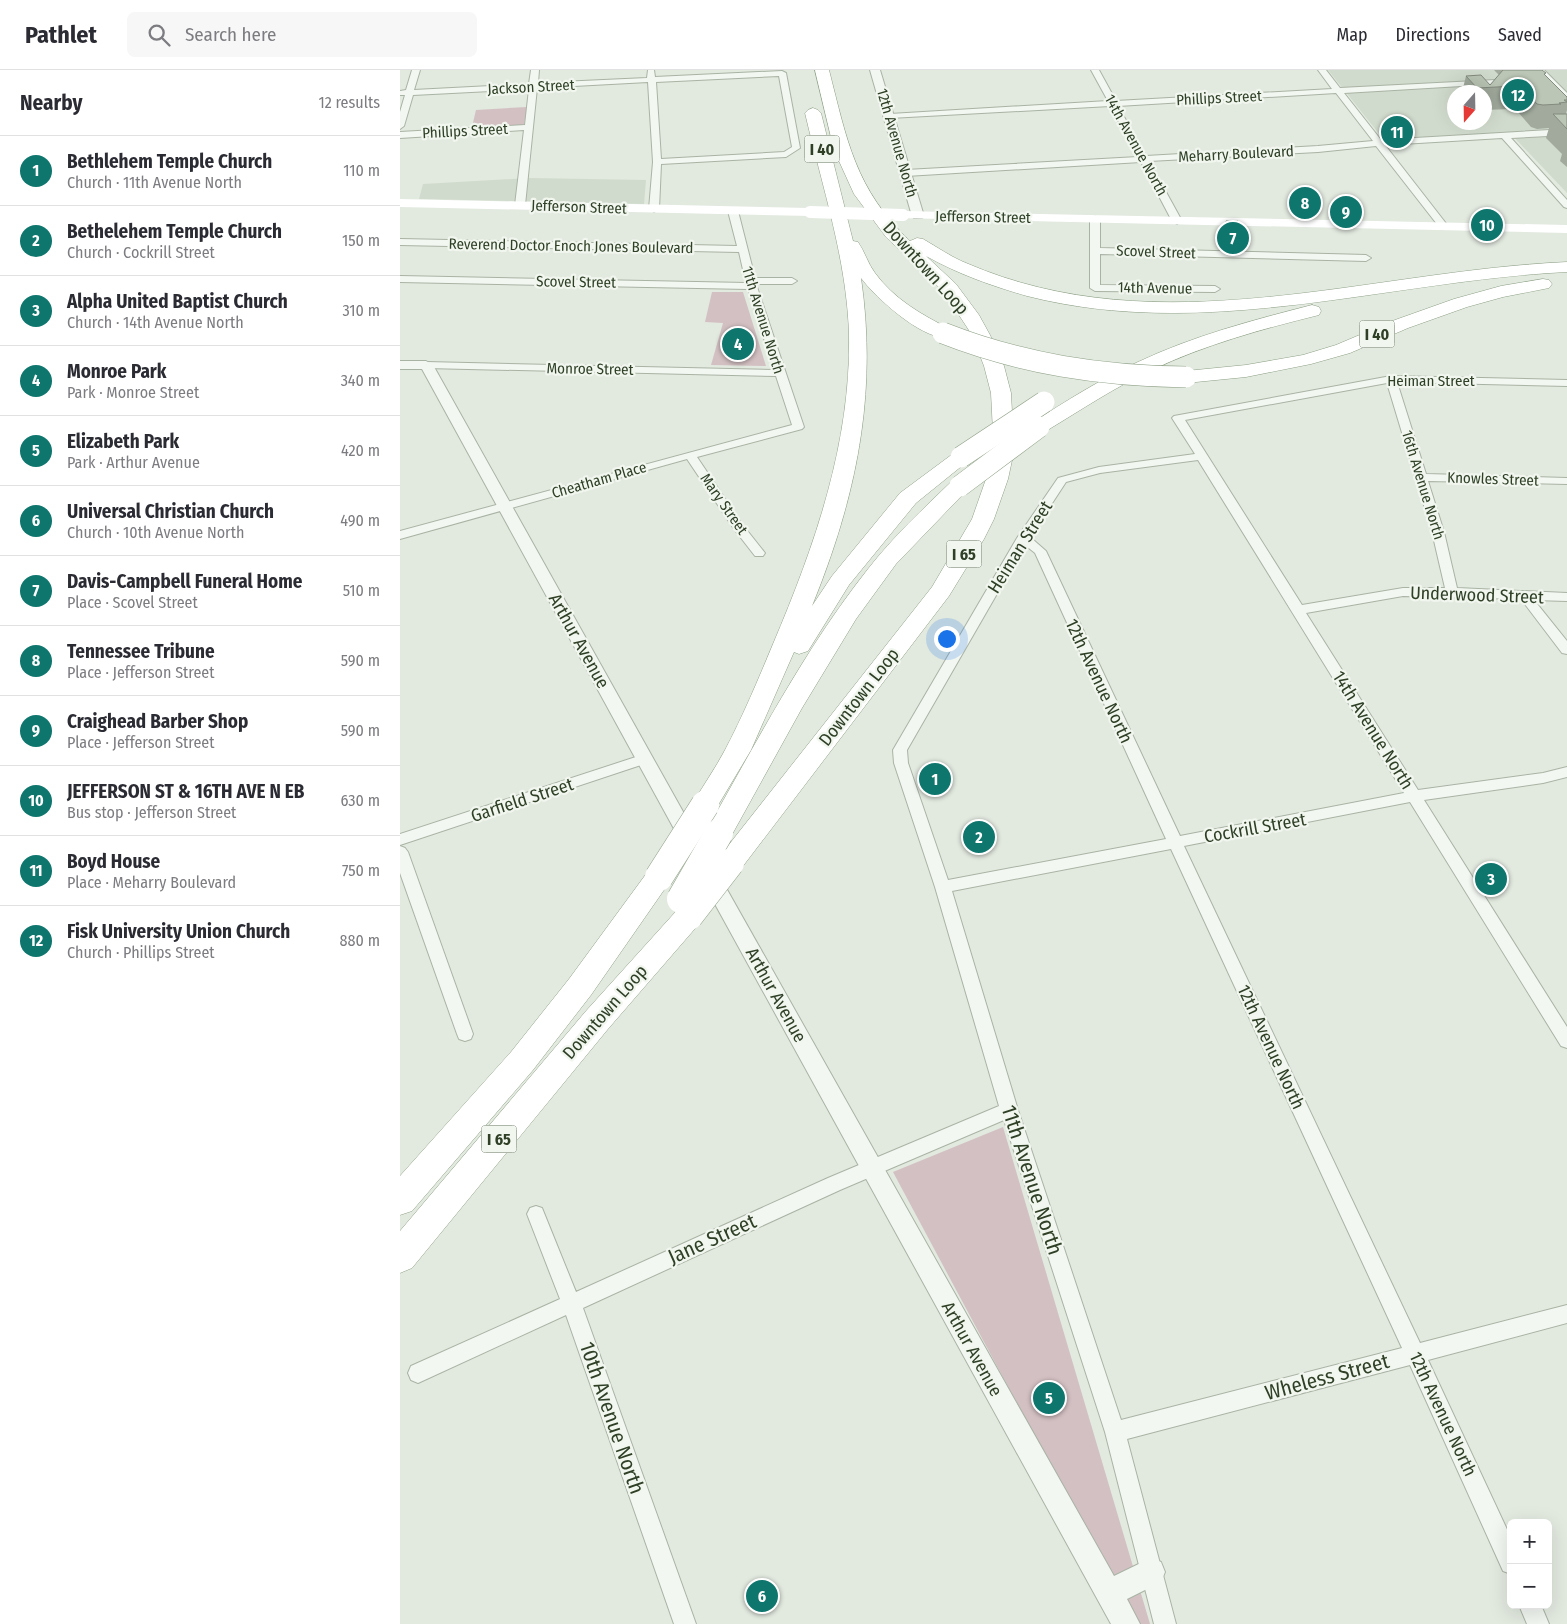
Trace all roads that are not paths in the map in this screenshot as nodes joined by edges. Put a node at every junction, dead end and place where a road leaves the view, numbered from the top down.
1 (416, 70) edge
2 (535, 70) edge
3 (651, 70) edge
4 (822, 70) edge
5 (875, 70) edge
6 (1095, 70) edge
7 (1322, 70) edge
8 (1539, 70) edge
9 (766, 72) edge
10 (1548, 79) junction
11 (652, 80) junction
12 (1538, 80) edge
13 (1518, 81) edge
14 (533, 86) junction
15 (1337, 91) junction
16 (400, 93) edge
17 (410, 93) junction
18 (1567, 97) edge
19 (810, 98) dead end
20 (1114, 104) junction
21 (890, 116) junction
22 (400, 126) edge
23 (529, 127) junction
24 (1567, 132) edge
25 (400, 134) edge
26 (1504, 135) junction
27 (1377, 143) junction
28 (1144, 159) junction
29 (657, 162) junction
30 (906, 173) junction
31 (400, 202) edge
32 (520, 205) junction
33 (1567, 206) edge
34 (654, 209) junction
35 (732, 211) junction
36 (880, 216) junction
37 (918, 216) junction
38 (1095, 219) junction
39 (1177, 221) junction
40 (1443, 226) junction
41 (842, 227) junction
42 (1567, 229) edge
43 (400, 242) edge
44 (741, 249) junction
45 (1095, 251) junction
46 (1366, 258) dead end
47 (1567, 268) edge
48 (400, 279) edge
49 (1567, 279) edge
50 (792, 281) dead end
51 (752, 284) junction
52 (1215, 289) dead end
53 (1348, 293) junction
54 (400, 365) edge
55 (426, 366) junction
56 (780, 373) junction
57 (1391, 379) junction
58 (1567, 383) edge
59 (1178, 418) joint
60 (798, 427) joint
61 (690, 455) junction
62 (1203, 456) junction
63 (1420, 477) junction
64 (1567, 481) edge
65 (504, 506) junction
66 (400, 535) edge
67 (1023, 538) junction
68 (760, 553) dead end
69 (1452, 592) junction
70 (1525, 596) junction
71 (1567, 597) edge
72 (1298, 610) junction
73 (1567, 650) edge
74 (756, 712) junction
75 (906, 737) joint
76 (645, 759) junction
77 (1567, 772) edge
78 (1415, 796) junction
79 (400, 840) edge
80 (1174, 842) junction
81 (400, 852) edge
82 (943, 888) junction
83 (685, 907) junction
84 (465, 1034) dead end
85 (1567, 1041) edge
86 (1009, 1110) junction
87 (872, 1168) junction
88 (400, 1200) edge
89 (536, 1214) dead end
90 (400, 1256) edge
91 (571, 1302) junction
92 (1567, 1314) edge
93 (1416, 1354) junction
94 (418, 1373) dead end
95 (1114, 1432) junction
96 (1507, 1554) edge
97 (1151, 1572) junction
98 (1109, 1594) junction
99 (1532, 1609) edge
100 (685, 1624) edge
101 (1126, 1624) edge
102 (1165, 1624) edge
103 (1538, 1624) edge

1 - 17 street
2 - 14 street
3 - 11 street
4 - 36 highway, Downtown Loop / I 40
5 - 21 street, 12th Avenue North
6 - 20 street, 14th Avenue North
7 - 15 street
8 - 10 street
9 - 11 street, Jackson Street
9 - 29 street, Jackson Street
10 - 12 street
10 - 18 street
11 - 14 street, Jackson Street
11 - 29 street
13 - 15 street, Phillips Street
14 - 17 street, Jackson Street
14 - 23 street
15 - 20 street, Phillips Street
15 - 27 street
16 - 17 street, Jackson Street
17 - 22 street
19 - 41 highway, Downtown Loop / I 40
20 - 21 street, Phillips Street
20 - 28 street, 14th Avenue North
21 - 30 street, 12th Avenue North
23 - 25 street, Phillips Street
23 - 32 street
24 - 26 street, Meharry Boulevard
26 - 27 street, Meharry Boulevard
26 - 33 street
27 - 28 street, Meharry Boulevard
27 - 40 street
28 - 30 street, Meharry Boulevard
28 - 39 street, 14th Avenue North
29 - 34 street
30 - 37 street, 12th Avenue North
31 - 32 main road, Jefferson Street
32 - 34 main road, Jefferson Street
34 - 35 main road, Jefferson Street
35 - 37 main road, Jefferson Street, bridge
35 - 44 street, 11th Avenue North
36 - 53 highway
36 - 83 highway, Downtown Loop / I 65, bridge
37 - 38 main road, Jefferson Street
38 - 39 main road, Jefferson Street
38 - 45 street
39 - 40 main road, Jefferson Street
40 - 42 main road, Jefferson Street
41 - 49 highway, I 40, bridge
41 - 74 highway, Downtown Loop / I 65
43 - 44 street, Reverend Doctor Enoch Jones Boulevard
44 - 51 street, 11th Avenue North
45 - 46 street, Scovel Street
45 - 52 street, 14th Avenue
47 - 53 highway
48 - 51 street, Scovel Street
49 - 83 highway, bridge
50 - 51 street, Scovel Street
51 - 56 street, 11th Avenue North
53 - 74 highway, bridge
54 - 55 street, Monroe Street
55 - 56 street, Monroe Street
55 - 65 street, Arthur Avenue
56 - 60 street, 11th Avenue North
57 - 58 street, Heiman Street
57 - 59 street, Heiman Street
57 - 63 street, 16th Avenue North
59 - 62 street, 14th Avenue North
60 - 61 street, Cheatham Place
61 - 65 street, Cheatham Place
61 - 68 street, Mary Street
62 - 67 street, Heiman Street
62 - 72 street, 14th Avenue North
63 - 64 street, Knowles Street
63 - 69 street, 16th Avenue North
65 - 66 street, Cheatham Place
65 - 76 street, Arthur Avenue
67 - 75 street, Heiman Street
67 - 80 street, 12th Avenue North
69 - 70 street, Underwood Street
69 - 72 street, Underwood Street
70 - 71 street, Underwood Street
70 - 73 street
72 - 78 street, 14th Avenue North
74 - 88 highway, Downtown Loop / I 65, bridge
75 - 82 street, 11th Avenue North
76 - 79 street, Garfield Street
76 - 87 street, Arthur Avenue
77 - 78 street, Cockrill Street
78 - 80 street, Cockrill Street
78 - 85 street, 14th Avenue North
80 - 82 street, Cockrill Street
80 - 93 street, 12th Avenue North
81 - 84 street
82 - 86 street, 11th Avenue North
83 - 90 highway, Downtown Loop / I 65
86 - 87 street, Jane Street
86 - 95 street, 11th Avenue North
87 - 91 street, Jane Street
87 - 98 street, Arthur Avenue
89 - 91 street, 10th Avenue North
91 - 94 street, Jane Street
91 - 100 street, 10th Avenue North
92 - 93 street, Wheless Street
93 - 95 street, Wheless Street
93 - 96 street, 12th Avenue North
95 - 97 street, 11th Avenue North
97 - 98 street
97 - 102 street, 11th Avenue North
98 - 101 street, Arthur Avenue
99 - 103 street

